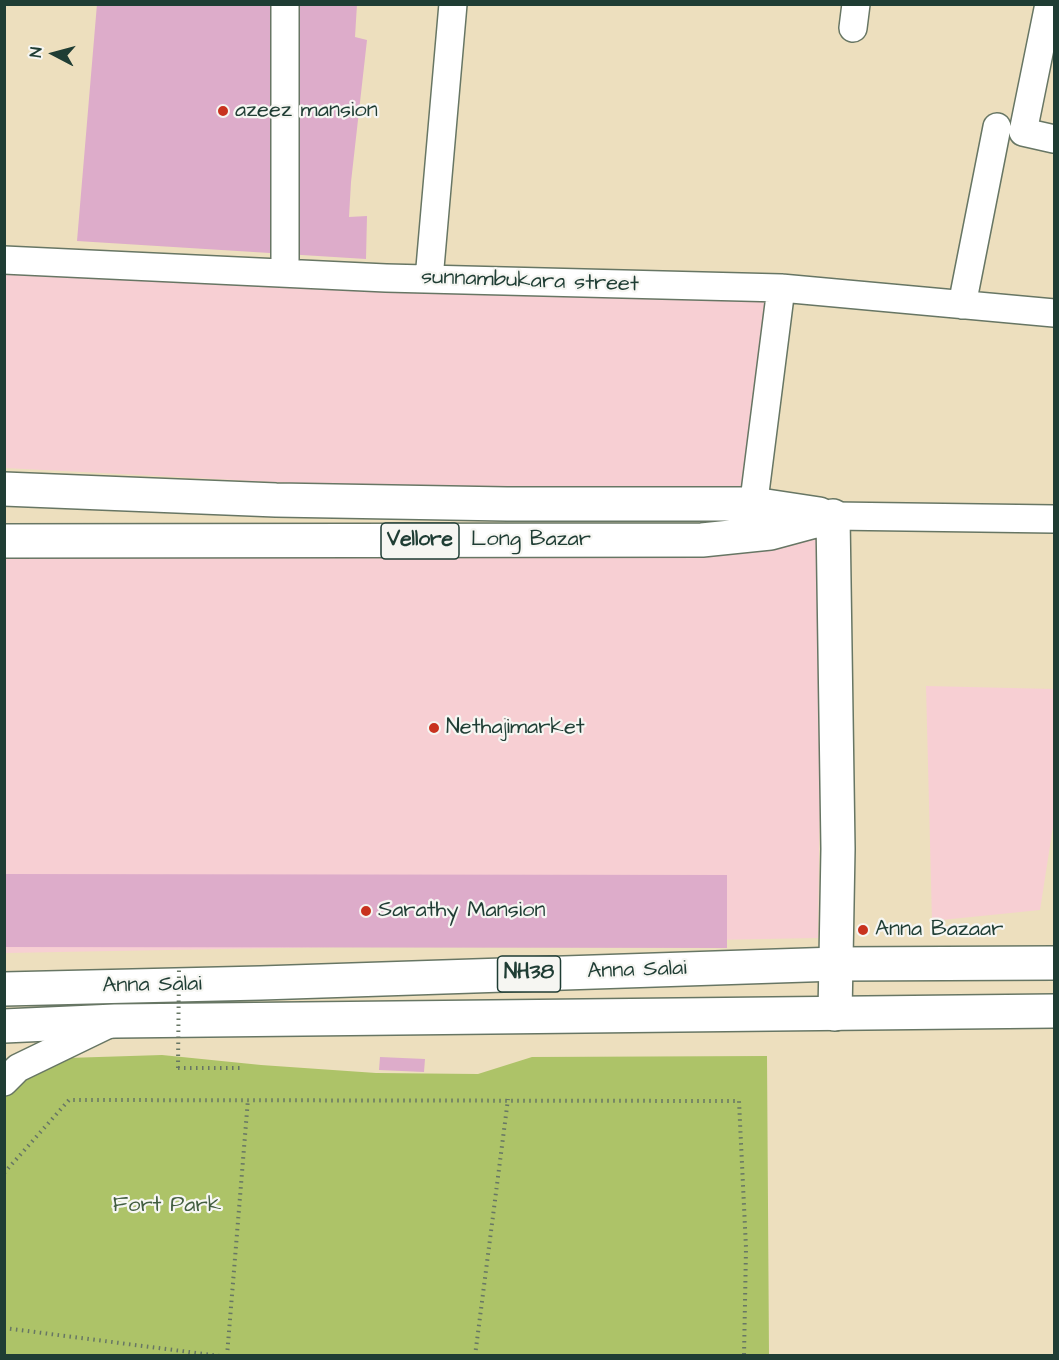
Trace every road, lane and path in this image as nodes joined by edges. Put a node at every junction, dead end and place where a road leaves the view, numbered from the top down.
1 (285, 4) edge
2 (453, 4) edge
3 (1049, 4) edge
4 (997, 127) dead end
5 (1054, 139) edge
6 (4, 260) edge
7 (285, 273) junction
8 (429, 279) junction
9 (781, 288) junction
10 (962, 305) junction
11 (1054, 313) edge
12 (4, 489) edge
13 (833, 516) junction
14 (752, 519) junction
15 (1054, 519) edge
16 (4, 541) edge
17 (1054, 963) edge
18 (837, 964) junction
19 (179, 966) dead end
20 (4, 989) edge
21 (1054, 1011) edge
22 (835, 1014) junction
23 (115, 1021) junction
24 (4, 1026) edge
25 (244, 1068) dead end
26 (4, 1082) edge
27 (248, 1099) junction
28 (508, 1099) junction
29 (4, 1173) edge
30 (4, 1329) edge
31 (220, 1356) edge
32 (226, 1356) edge
33 (475, 1356) edge
34 (744, 1356) edge

1 - 7 street
2 - 8 street
3 - 5 street
4 - 10 street
6 - 7 street, sunnambukara street
7 - 8 street, sunnambukara street
8 - 9 street, sunnambukara street
9 - 10 street, sunnambukara street
9 - 14 street
10 - 11 street, sunnambukara street
12 - 14 main road
13 - 14 main road, Long Bazar / Vellore
13 - 15 street, Long Bazar / Vellore
13 - 18 main road
14 - 16 main road, Long Bazar / Vellore
17 - 18 main road, Anna Salai / NH38
18 - 20 main road, Anna Salai / NH38
18 - 22 main road
19 - 25 path, bridge
21 - 22 main road, Anna Salai / NH38
22 - 23 main road, Anna Salai / NH38
23 - 24 main road, Anna Salai / NH38
23 - 26 street
27 - 28 path
27 - 29 path
27 - 32 path
28 - 33 path
28 - 34 path
30 - 31 path

